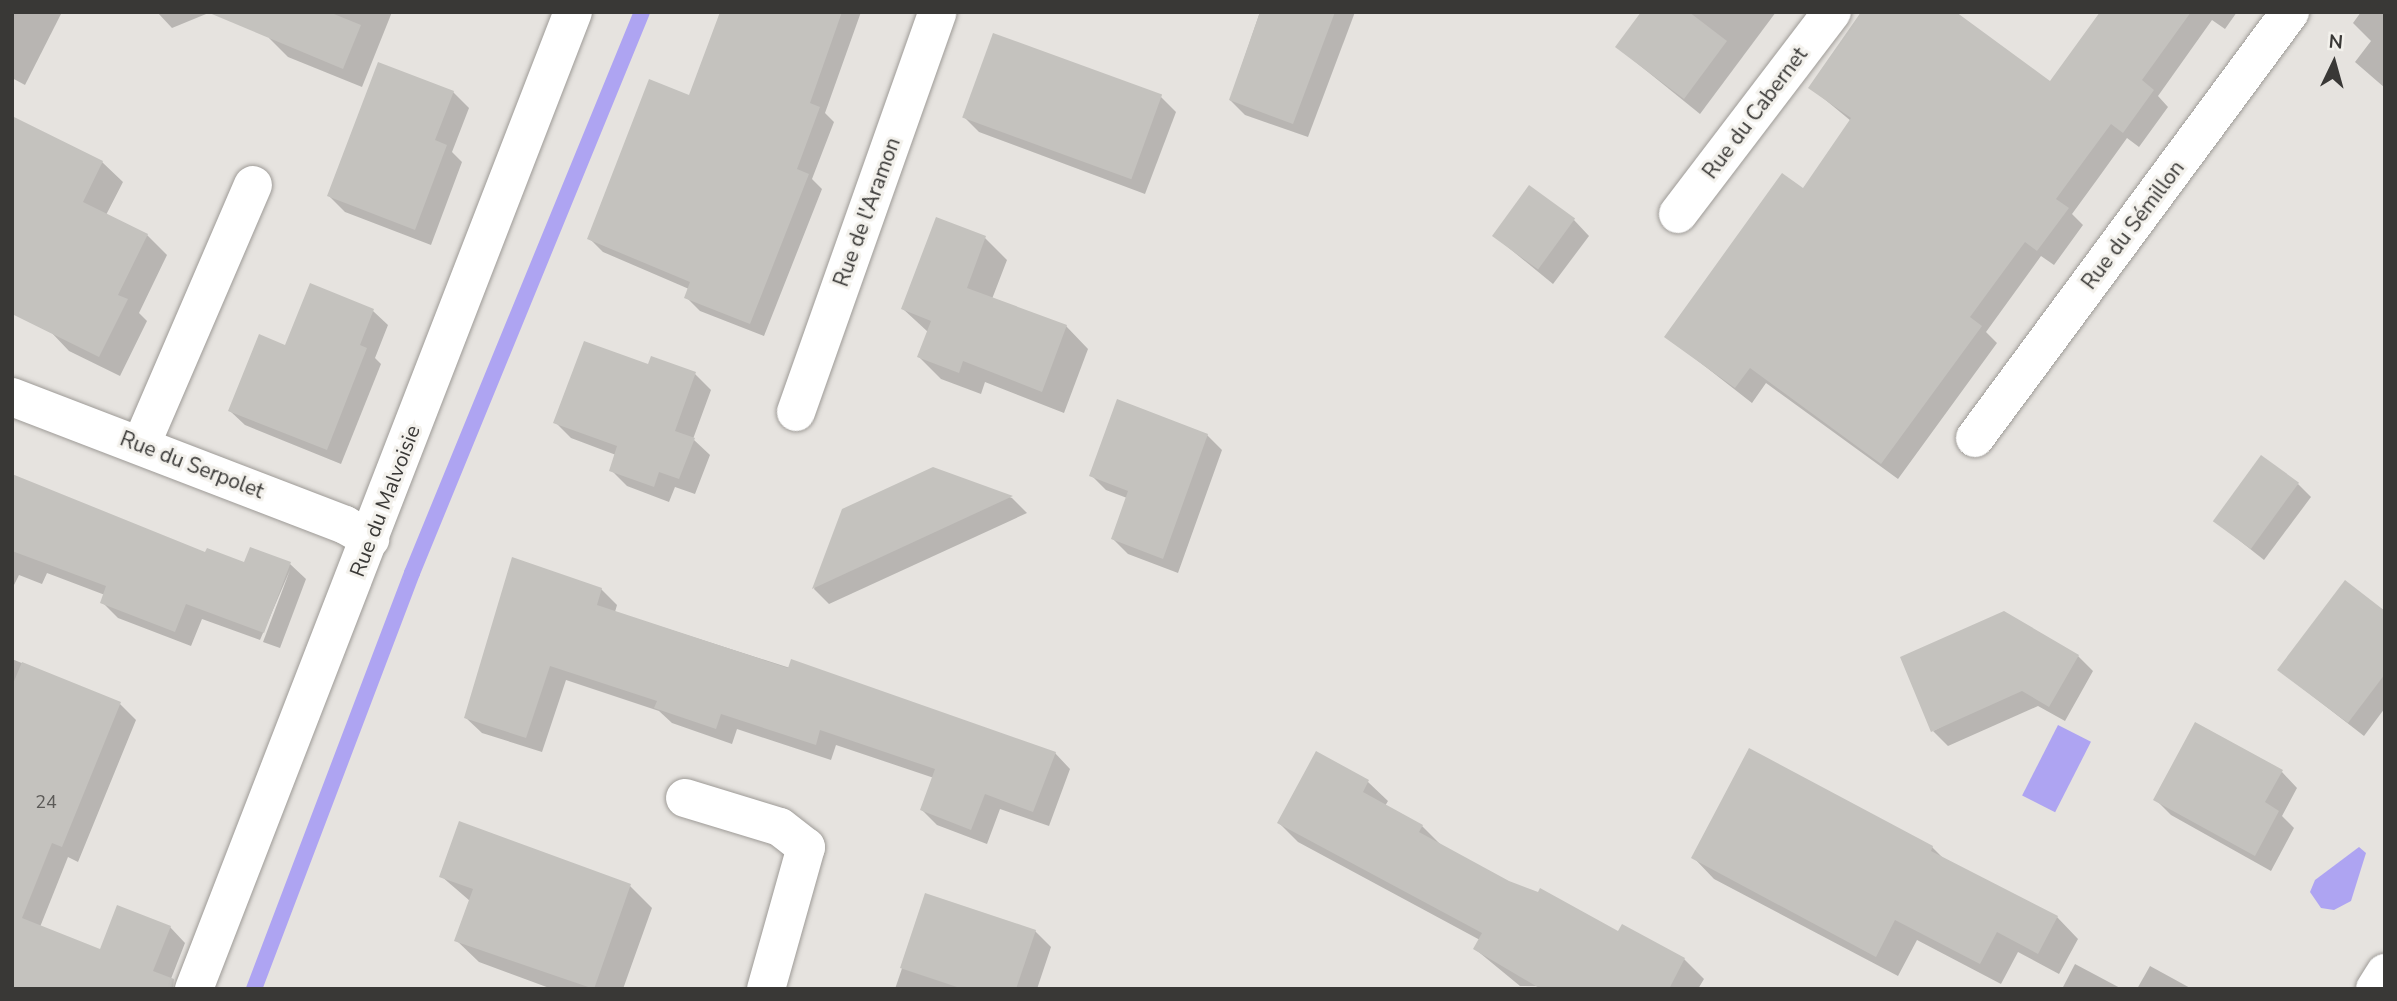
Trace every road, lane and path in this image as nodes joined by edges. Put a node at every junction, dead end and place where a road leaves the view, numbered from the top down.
1 (573, 12) edge
2 (938, 12) edge
3 (1832, 12) edge
4 (2290, 12) edge
5 (253, 185) dead end
6 (1678, 214) dead end
7 (12, 397) edge
8 (796, 412) dead end
9 (1975, 438) dead end
10 (141, 445) junction
11 (370, 539) junction
12 (685, 798) dead end
13 (2385, 973) edge
14 (194, 989) edge
15 (766, 989) edge
16 (2375, 989) edge

1 - 11 street, Rue du Malvoisie
2 - 8 street, Rue de l'Aramon
3 - 6 street, Rue du Cabernet
4 - 9 street, Rue du Sémillon
5 - 10 street
7 - 10 street, Rue du Serpolet
10 - 11 street, Rue du Serpolet
11 - 14 street, Rue du Malvoisie
12 - 15 street
13 - 16 street

